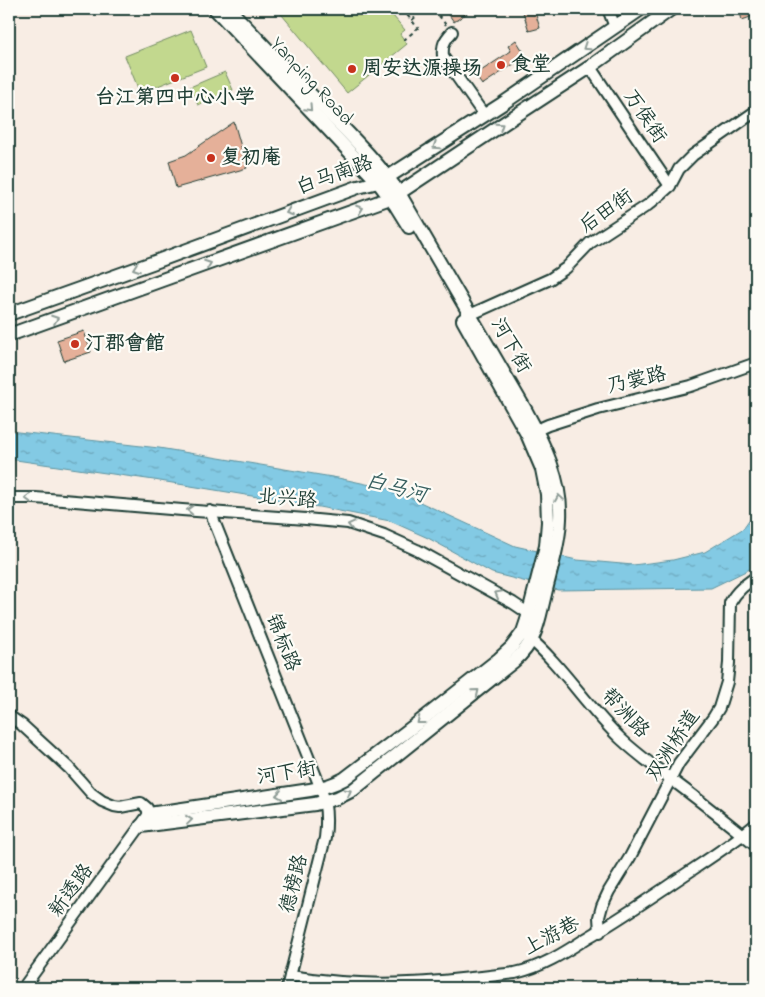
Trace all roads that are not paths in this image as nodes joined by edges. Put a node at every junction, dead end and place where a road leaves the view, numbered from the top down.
1 (215, 9) edge
2 (230, 9) edge
3 (608, 9) edge
4 (640, 9) edge
5 (671, 9) edge
6 (614, 27) junction
7 (452, 32) road end
8 (590, 67) junction
9 (756, 111) edge
10 (484, 115) junction
11 (383, 179) junction
12 (670, 186) junction
13 (395, 196) junction
14 (9, 314) edge
15 (466, 317) junction
16 (9, 335) edge
17 (756, 363) edge
18 (532, 432) junction
19 (9, 498) edge
20 (210, 511) junction
21 (756, 577) edge
22 (534, 617) junction
23 (527, 636) junction
24 (9, 716) edge
25 (671, 779) junction
26 (321, 788) junction
27 (325, 802) junction
28 (149, 814) junction
29 (756, 824) edge
30 (141, 826) junction
31 (742, 835) junction
32 (756, 846) edge
33 (600, 932) junction
34 (290, 976) junction
35 (430, 985) edge
36 (23, 988) edge
37 (287, 988) edge

1 -> 11 main road, Yanping Road
2 - 11 main road, Yanping Road
3 - 6 street
4 - 6 main road, 白马南路
5 - 8 main road
6 -> 10 main road, 白马南路
7 - 10 street
8 - 12 street, 万侯街
13 -> 8 main road
9 - 12 street, 后田街
10 -> 11 main road, 白马南路
11 - 13 main road, 河下街
11 -> 14 main road, 白马南路
12 - 15 street, 后田街
13 - 15 main road, 河下街
16 -> 13 main road
15 - 18 main road, 河下街
17 - 18 street, 乃裳路
18 - 22 main road, 河下街
20 -> 19 street, 北兴路
22 -> 20 street, 北兴路
20 - 26 street, 锦标路
21 - 25 street, 双洲桥道
22 - 23 main road, 河下街
23 - 25 street, 帮洲路
23 -> 26 main road, 河下街
27 -> 23 main road, 河下街
24 - 28 street
25 - 31 street, 帮洲路
25 - 33 street, 双洲桥道
26 - 27 street, 德榜路
26 -> 28 main road, 河下街
30 -> 27 main road, 河下街
27 - 34 street, 德榜路
28 - 30 street, 新透路
29 - 31 street, 上游巷
30 - 36 street, 新透路
31 - 32 street, 帮洲路
31 - 33 street, 上游巷
33 - 35 street, 上游巷
34 - 35 street, 上游巷
34 - 37 street, 德榜路

